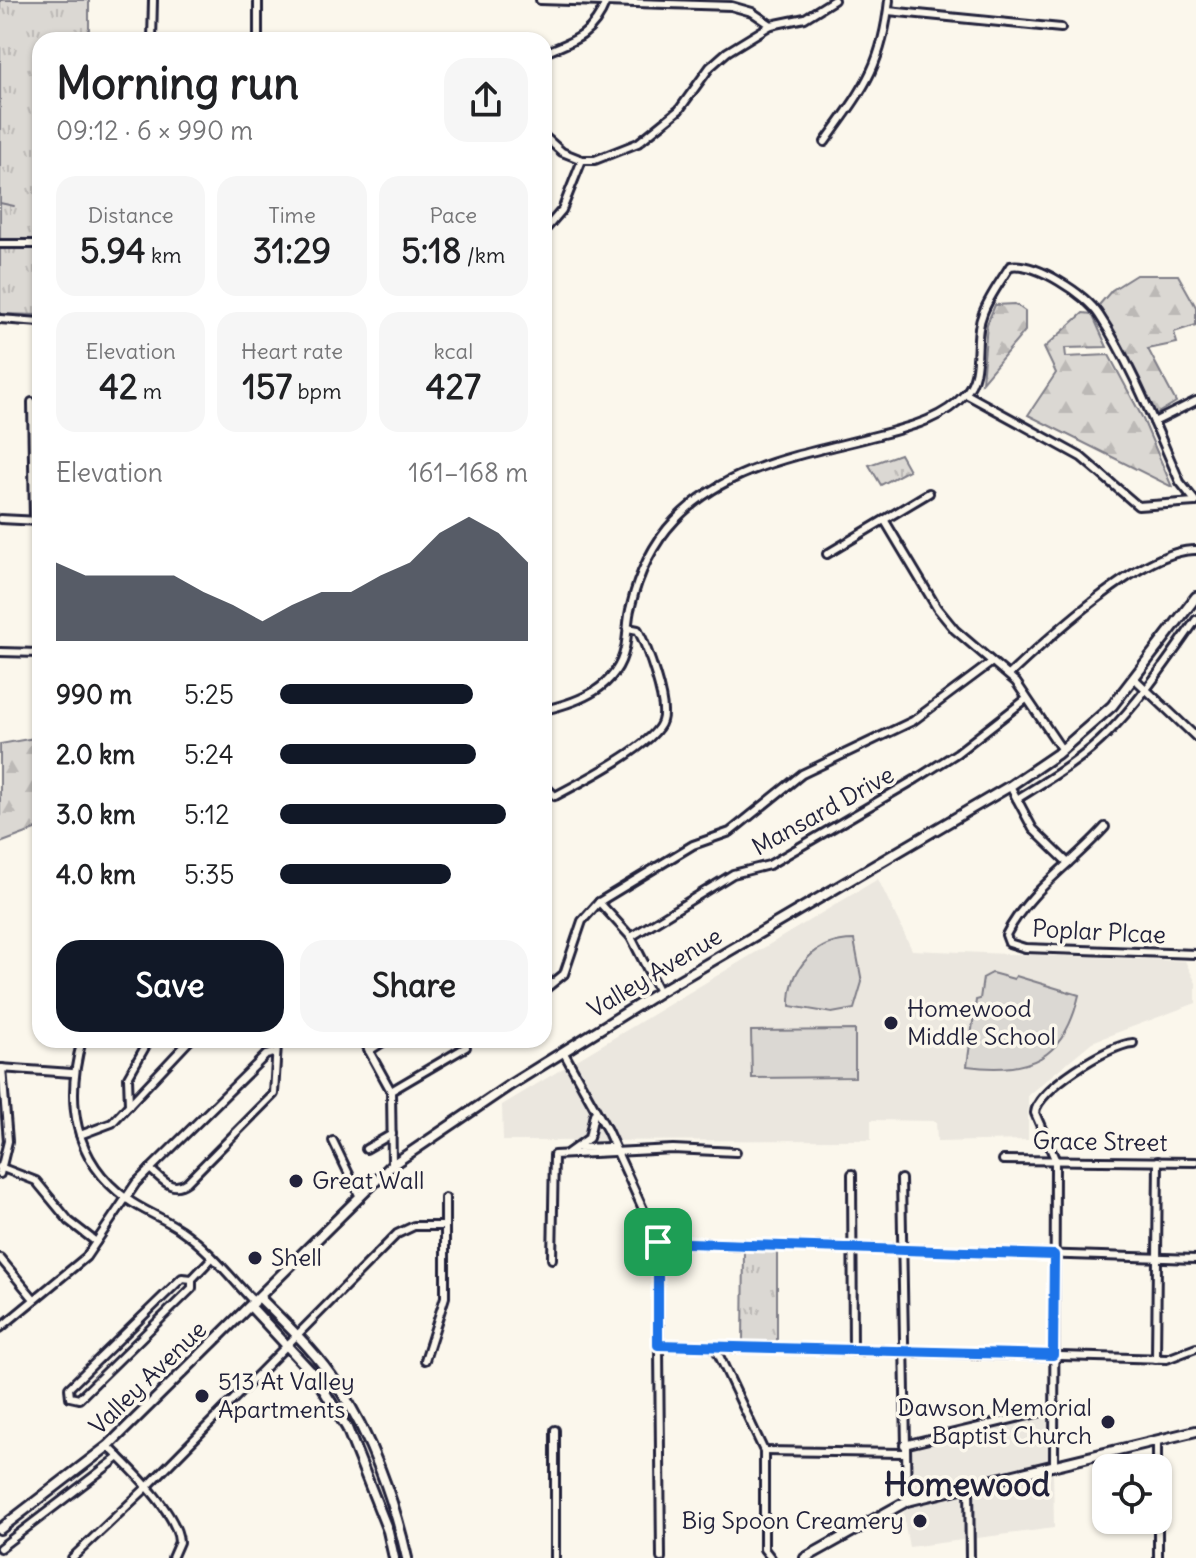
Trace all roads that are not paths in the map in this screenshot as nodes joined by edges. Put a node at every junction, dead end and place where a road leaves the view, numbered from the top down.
1 (153, 0) edge
2 (258, 0) edge
3 (540, 0) edge
4 (834, 0) edge
5 (889, 0) edge
6 (606, 2) edge
7 (694, 2) edge
8 (888, 11) junction
9 (771, 25) junction
10 (1061, 28) dead end
11 (152, 32) edge
12 (258, 32) edge
13 (552, 50) edge
14 (825, 142) dead end
15 (552, 143) edge
16 (582, 160) junction
17 (552, 222) edge
18 (0, 244) edge
19 (32, 244) edge
20 (0, 319) edge
21 (32, 321) edge
22 (966, 394) junction
23 (1196, 401) edge
24 (1154, 422) junction
25 (929, 493) dead end
26 (1196, 502) edge
27 (0, 519) edge
28 (32, 521) edge
29 (885, 521) junction
30 (1196, 550) edge
31 (827, 554) dead end
32 (1196, 597) edge
33 (1196, 620) edge
34 (628, 628) junction
35 (0, 652) edge
36 (32, 653) edge
37 (992, 662) junction
38 (1009, 675) junction
39 (1135, 679) junction
40 (1147, 689) junction
41 (1025, 700) junction
42 (552, 707) edge
43 (1196, 737) edge
44 (1062, 750) junction
45 (1010, 786) junction
46 (552, 793) edge
47 (1017, 799) junction
48 (1105, 827) dead end
49 (1068, 863) junction
50 (599, 902) junction
51 (631, 937) junction
52 (1196, 954) edge
53 (552, 984) edge
54 (659, 992) junction
55 (1133, 1043) dead end
56 (80, 1048) edge
57 (144, 1048) edge
58 (182, 1048) edge
59 (276, 1048) edge
60 (368, 1048) edge
61 (374, 1048) edge
62 (464, 1048) edge
63 (369, 1051) junction
64 (274, 1053) junction
65 (564, 1053) junction
66 (1, 1068) edge
67 (72, 1073) junction
68 (391, 1091) junction
69 (129, 1105) junction
70 (594, 1111) junction
71 (392, 1134) junction
72 (80, 1135) junction
73 (333, 1141) dead end
74 (366, 1149) dead end
75 (570, 1151) junction
76 (614, 1151) junction
77 (736, 1152) dead end
78 (1055, 1159) junction
79 (1003, 1160) dead end
80 (1158, 1161) junction
81 (1196, 1162) edge
82 (392, 1165) junction
83 (1, 1169) edge
84 (150, 1169) junction
85 (852, 1174) dead end
86 (901, 1179) dead end
87 (359, 1195) junction
88 (445, 1198) dead end
89 (127, 1199) junction
90 (444, 1226) junction
91 (96, 1242) junction
92 (658, 1242) junction
93 (853, 1250) junction
94 (903, 1250) junction
95 (1054, 1255) junction
96 (0, 1258) edge
97 (212, 1258) junction
98 (1157, 1258) junction
99 (552, 1259) dead end
100 (1196, 1259) edge
101 (192, 1279) junction
102 (34, 1299) junction
103 (256, 1302) junction
104 (0, 1328) edge
105 (297, 1336) junction
106 (658, 1345) junction
107 (288, 1346) junction
108 (715, 1347) junction
109 (1196, 1348) edge
110 (853, 1351) junction
111 (904, 1352) junction
112 (1053, 1355) junction
113 (1156, 1359) junction
114 (425, 1360) dead end
115 (1054, 1409) junction
116 (555, 1430) dead end
117 (1196, 1431) edge
118 (1157, 1441) junction
119 (904, 1445) junction
120 (108, 1446) junction
121 (764, 1451) junction
122 (904, 1453) junction
123 (1157, 1454) edge
124 (119, 1457) junction
125 (1054, 1465) junction
126 (969, 1486) junction
127 (146, 1488) junction
128 (907, 1501) junction
129 (0, 1529) edge
130 (1158, 1534) edge
131 (0, 1548) edge
132 (72, 1558) edge
133 (172, 1558) edge
134 (394, 1558) edge
135 (407, 1558) edge
136 (555, 1558) edge
137 (661, 1558) edge
138 (771, 1558) edge
139 (805, 1558) edge
140 (970, 1558) edge
141 (1158, 1558) edge

1 - 11 street
2 - 12 street
3 - 6 street
4 - 9 street
5 - 8 street
6 - 7 street
6 - 13 street
7 - 9 street
8 - 10 street
8 - 14 street
9 - 16 street
15 - 16 street
16 - 17 street
18 - 19 street
20 - 21 street
22 - 24 street
22 - 26 street
22 - 34 street
23 - 24 street
24 - 26 street
25 - 29 street
27 - 28 street
29 - 31 street
29 - 37 street
30 - 38 street
32 - 39 main road, Valley Avenue
33 - 40 street
34 - 42 street
34 - 46 street
35 - 36 street
37 - 38 street
37 - 50 street
38 - 41 street
39 - 40 street
39 - 44 main road, Valley Avenue
40 - 43 street
40 - 47 street
41 - 44 street
41 - 51 street, Mansard Drive
44 - 45 main road, Valley Avenue
45 - 47 street
45 - 54 main road, Valley Avenue
47 - 49 street
48 - 49 street
49 - 52 street, Poplar Plcae
50 - 51 street
50 - 53 street
51 - 54 street
54 - 65 main road, Valley Avenue
55 - 78 street
56 - 67 street
57 - 69 street
58 - 69 street
59 - 64 street
60 - 63 street
61 - 63 street
62 - 68 street
63 - 68 street
64 - 84 street
64 - 84 street
65 - 70 street
65 - 82 main road, Valley Avenue
66 - 67 street
66 - 83 street
67 - 72 street
68 - 71 street
69 - 72 street
70 - 75 street
70 - 76 street
71 - 74 street
71 - 82 street
72 - 89 street
73 - 87 street
75 - 76 street
75 - 99 street
76 - 77 street
76 - 92 street
78 - 79 street, Grace Street
78 - 80 street, Grace Street
78 - 95 street
80 - 81 street, Grace Street
80 - 98 street
82 - 87 main road, Valley Avenue
83 - 91 street
84 - 89 street
85 - 93 street
86 - 94 street
87 - 103 main road, Valley Avenue
88 - 90 street
89 - 91 street
89 - 97 street
90 - 105 street
90 - 114 street
91 - 102 street
92 - 93 street
92 - 106 street
93 - 94 street
93 - 110 street
94 - 95 street
94 - 111 street
95 - 98 street
95 - 112 street
96 - 102 street
97 - 101 street
97 - 103 street
98 - 100 street
98 - 113 street
101 - 101 street
102 - 104 street
103 - 105 main road
103 - 107 main road
103 - 120 main road, Valley Avenue
105 - 107 street
105 - 135 main road
106 - 108 street
106 - 137 street
107 - 127 street
107 - 134 main road
108 - 110 street
108 - 121 street
109 - 113 street
110 - 111 street
111 - 112 street
111 - 119 street
112 - 113 street
112 - 115 street
115 - 119 street
115 - 125 street
116 - 136 street
117 - 118 main road
118 - 123 street
118 - 125 main road
119 - 122 street
120 - 124 street
120 - 129 main road, Valley Avenue
121 - 122 street
121 - 138 street
122 - 128 street
124 - 127 street
124 - 131 street
125 - 126 main road
126 - 128 main road
126 - 140 street
127 - 132 street
127 - 133 street
128 - 139 main road
130 - 141 street

